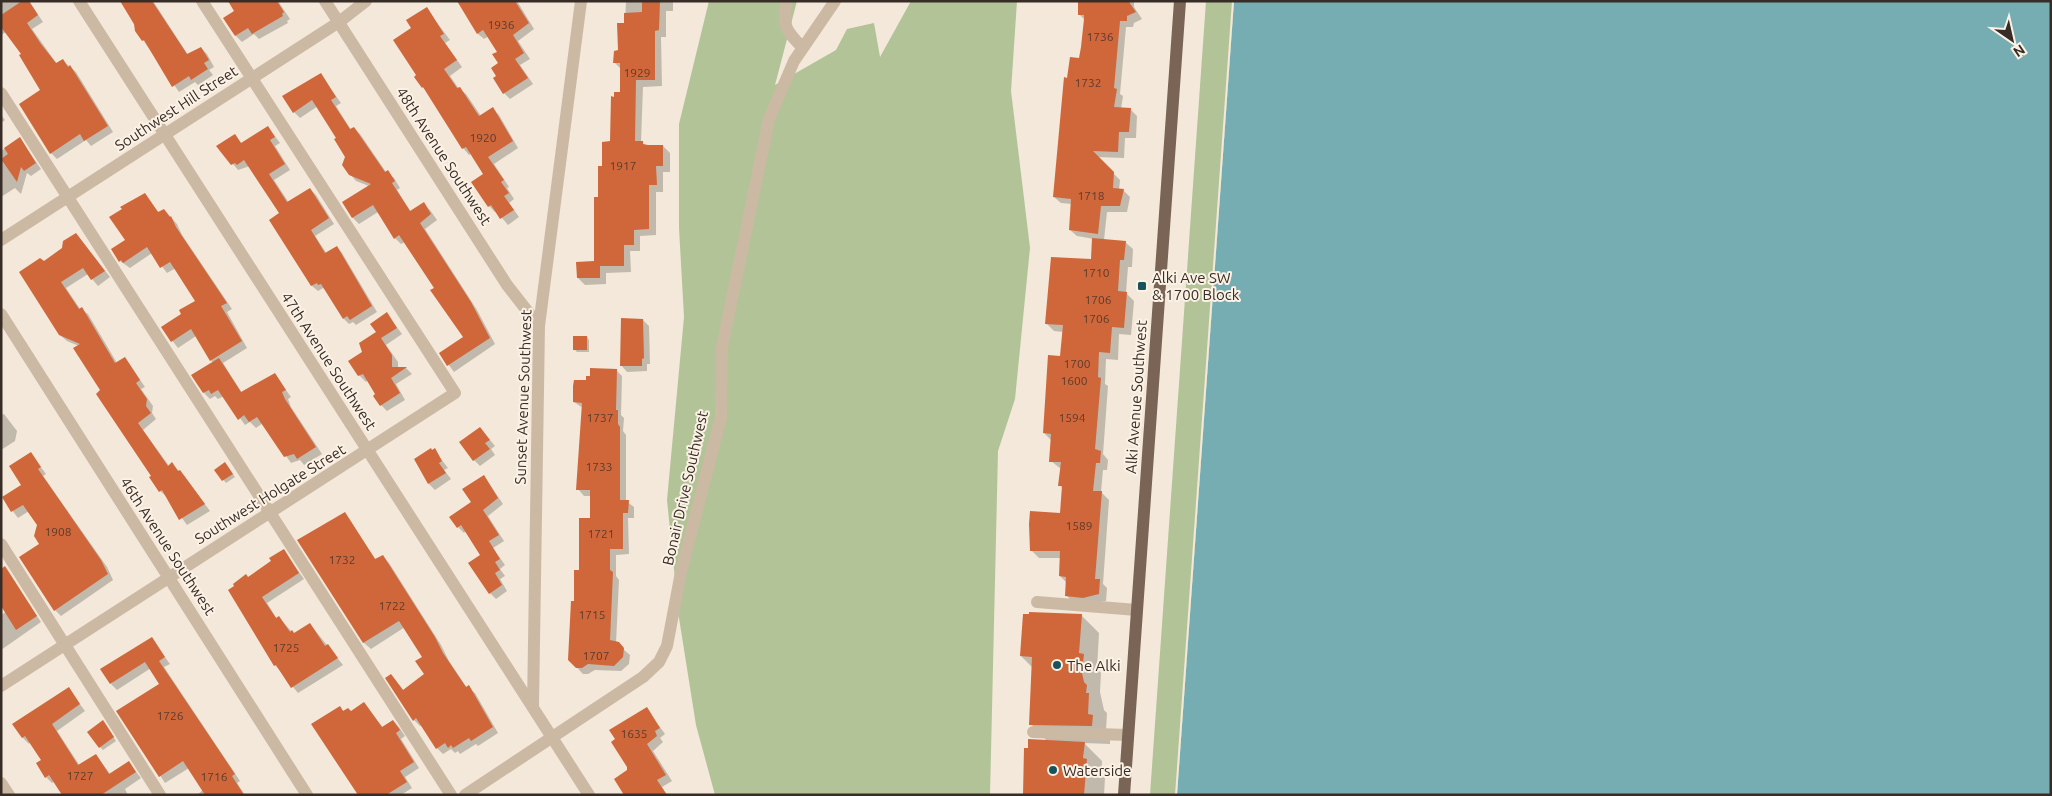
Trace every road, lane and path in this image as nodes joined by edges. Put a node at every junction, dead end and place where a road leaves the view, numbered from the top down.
1 (79, 1) edge
2 (202, 1) edge
3 (325, 1) edge
4 (366, 1) edge
5 (581, 1) edge
6 (786, 1) edge
7 (835, 1) edge
8 (1180, 1) edge
9 (339, 22) junction
10 (802, 47) junction
11 (251, 79) junction
12 (1, 93) edge
13 (164, 134) junction
14 (68, 197) junction
15 (1, 240) edge
16 (1, 314) edge
17 (539, 326) junction
18 (368, 451) junction
19 (270, 513) junction
20 (1, 544) edge
21 (169, 578) junction
22 (1037, 602) dead end
23 (1137, 610) junction
24 (66, 644) junction
25 (1, 686) edge
26 (533, 706) junction
27 (1033, 732) dead end
28 (1128, 735) junction
29 (554, 738) junction
30 (1, 783) edge
31 (9, 795) edge
32 (160, 795) edge
33 (307, 795) edge
34 (451, 795) edge
35 (465, 795) edge
36 (589, 795) edge
37 (1124, 795) edge

1 - 13 street, 47th Avenue Southwest
2 - 11 street
3 - 9 street, 48th Avenue Southwest
4 - 9 street, Southwest Hill Street
5 - 17 street, Sunset Avenue Southwest
6 - 10 street
7 - 10 street, Bonair Drive Southwest
8 - 23 main road, Alki Avenue Southwest
9 - 11 street, Southwest Hill Street
9 - 17 street, 48th Avenue Southwest
10 - 29 street, Bonair Drive Southwest
11 - 13 street, Southwest Hill Street
11 - 18 street, Southwest Holgate Street
12 - 14 street
13 - 14 street, Southwest Hill Street
13 - 18 street, 47th Avenue Southwest
14 - 15 street, Southwest Hill Street
14 - 19 street
16 - 21 street, 46th Avenue Southwest
17 - 26 street, Sunset Avenue Southwest
18 - 19 street, Southwest Holgate Street
18 - 26 street, 47th Avenue Southwest
19 - 21 street, Southwest Holgate Street
19 - 34 street
20 - 24 street
21 - 24 street, Southwest Holgate Street
21 - 33 street, 46th Avenue Southwest
22 - 23 street
23 - 28 main road, Alki Avenue Southwest
24 - 25 street, Southwest Holgate Street
24 - 32 street
26 - 29 street, 47th Avenue Southwest
27 - 28 street
28 - 37 main road, Alki Avenue Southwest
29 - 35 street, Bonair Drive Southwest
29 - 36 street
30 - 31 street

